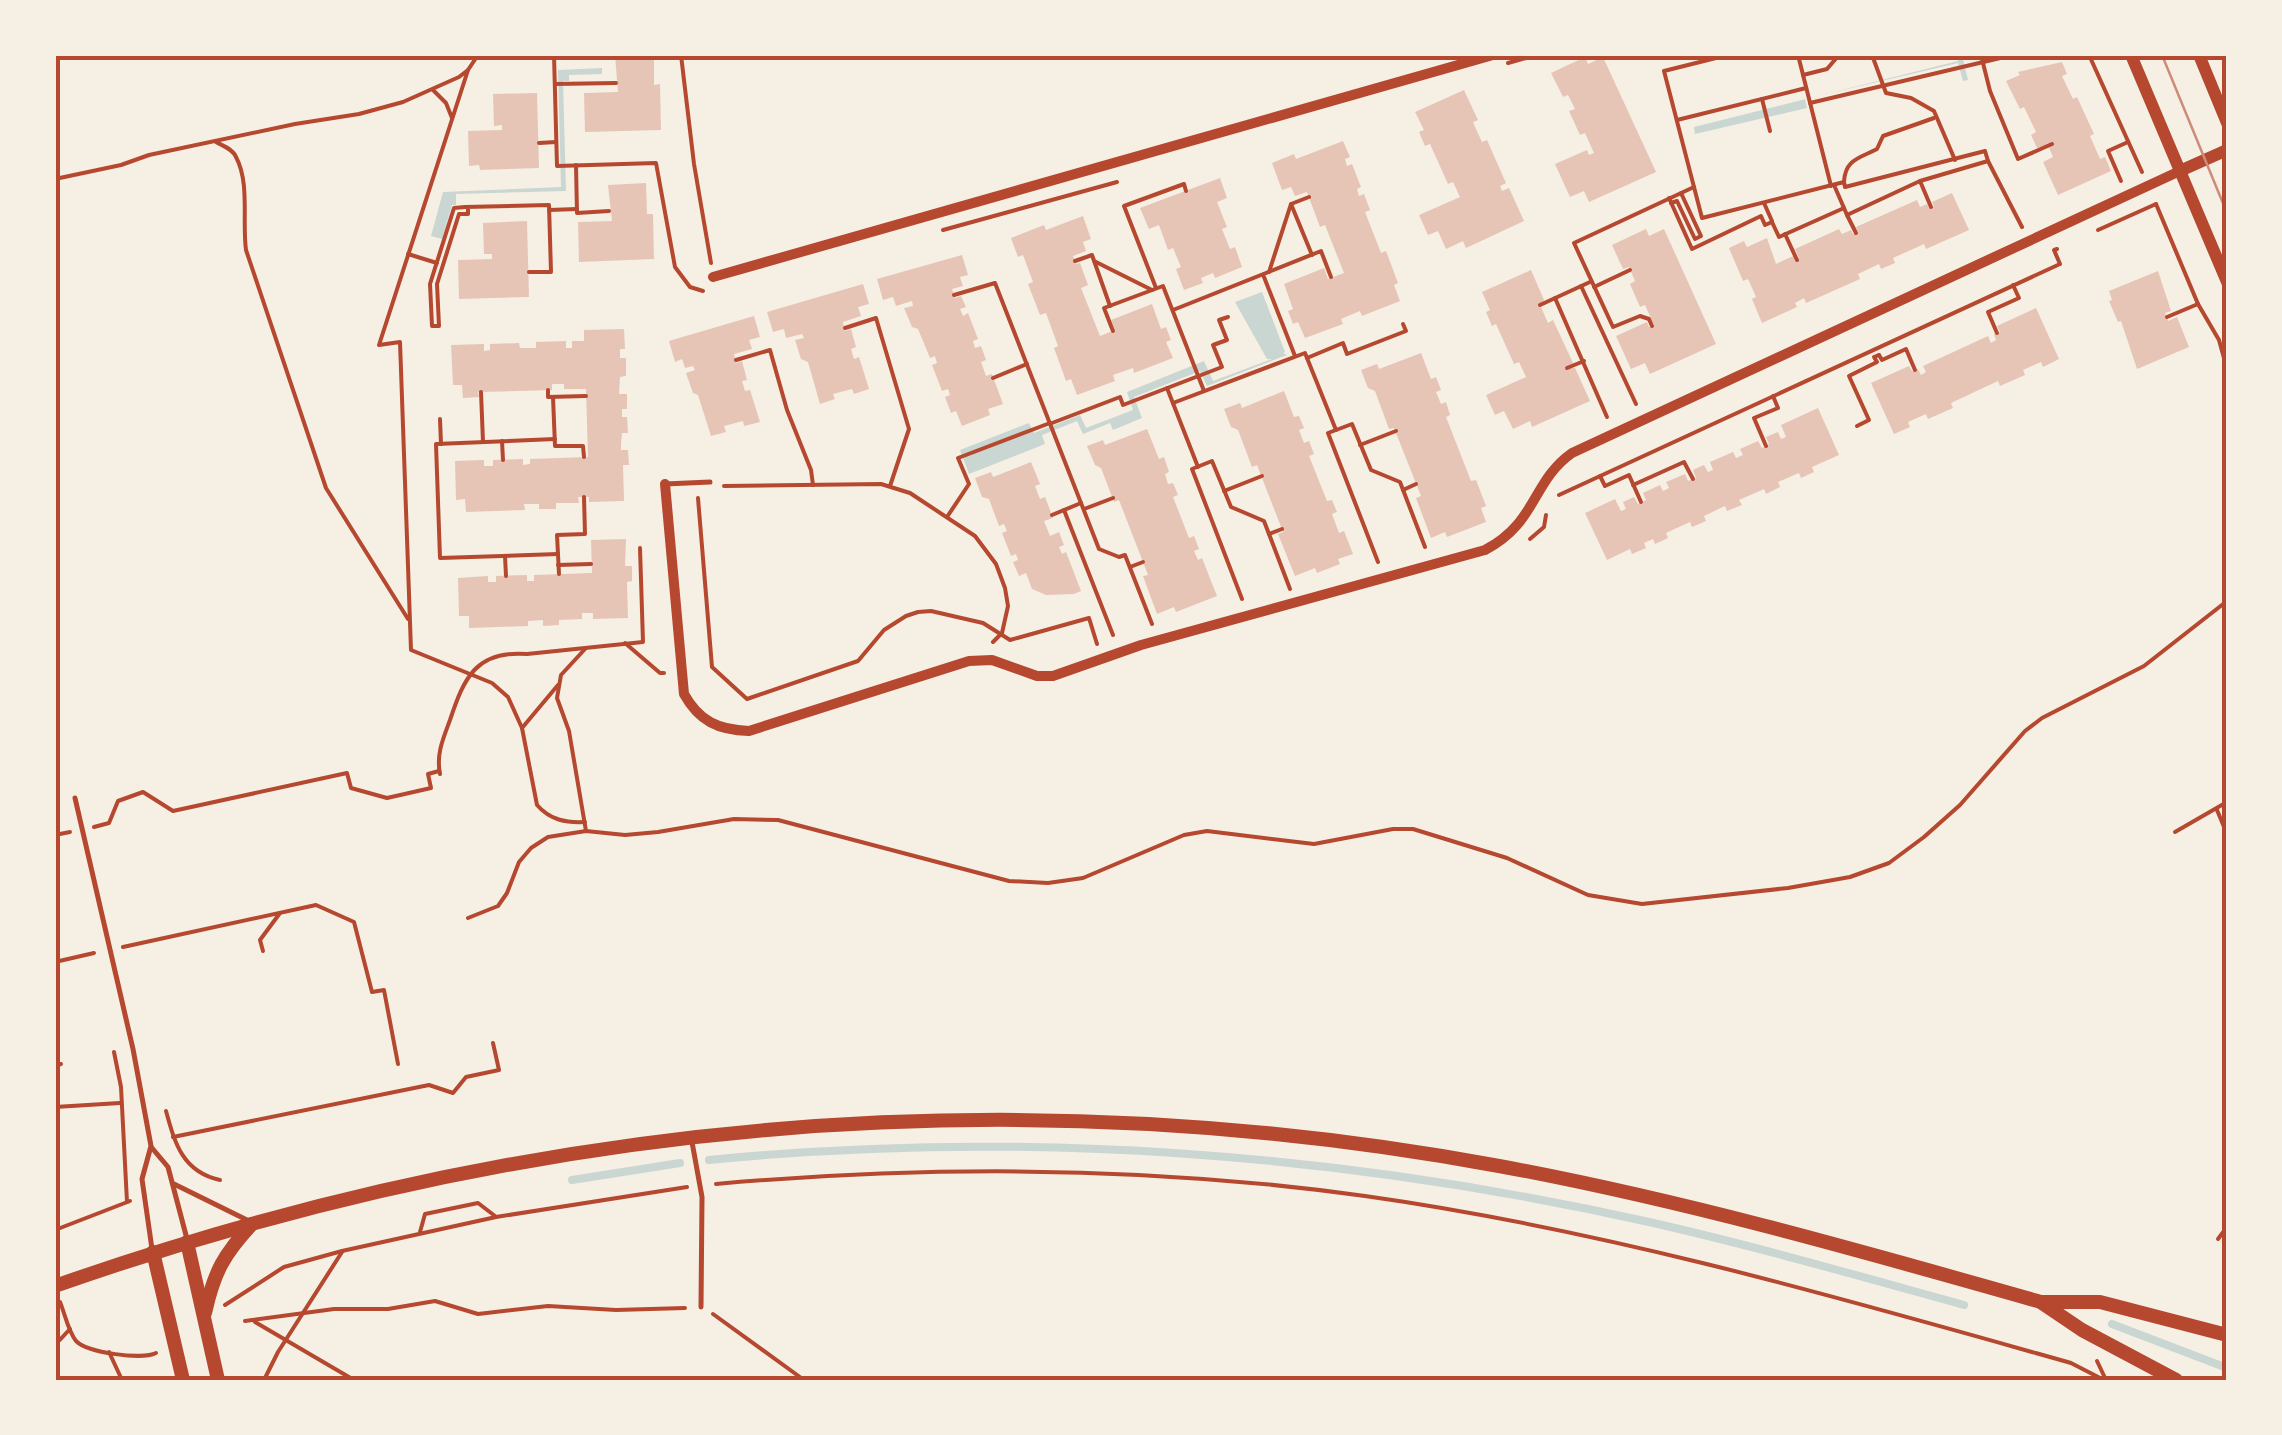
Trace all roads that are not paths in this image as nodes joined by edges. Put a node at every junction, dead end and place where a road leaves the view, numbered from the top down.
1 (1494, 55) edge
2 (2130, 55) edge
3 (2200, 55) edge
4 (2227, 123) edge
5 (2227, 150) edge
6 (2182, 170) junction
7 (713, 277) road end
8 (2227, 282) edge
9 (710, 482) road end
10 (666, 484) joint
11 (74, 798) dead end
12 (691, 1135) junction
13 (151, 1146) junction
14 (174, 1184) junction
15 (253, 1223) junction
16 (188, 1242) junction
17 (153, 1252) junction
18 (55, 1286) edge
19 (2042, 1302) junction
20 (702, 1307) road end
21 (204, 1318) junction
22 (2227, 1335) edge
23 (183, 1380) edge
24 (218, 1380) edge
25 (2176, 1380) edge

1 - 7 street
2 - 6 street
3 - 4 street
5 - 6 street
6 - 8 street
6 - 10 street
9 - 10 lane
11 - 13 lane
12 - 15 main road
12 - 19 main road
12 - 20 lane
13 - 14 lane
13 - 17 lane
14 - 15 lane
14 - 16 lane
15 - 16 main road
15 - 21 main road
16 - 17 main road
16 - 21 main road
17 - 18 main road
17 - 23 main road
19 - 22 main road
19 - 25 main road
21 - 24 main road

